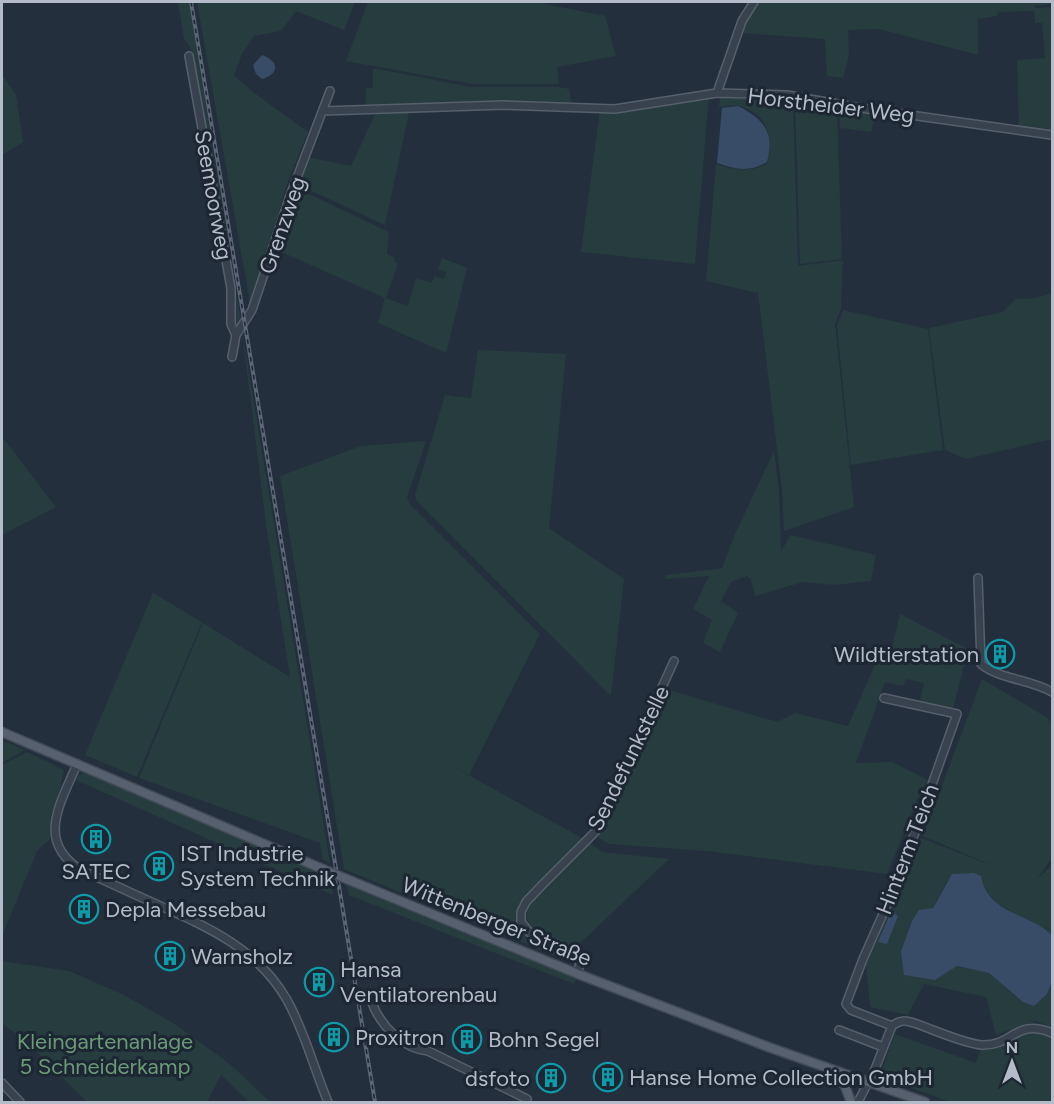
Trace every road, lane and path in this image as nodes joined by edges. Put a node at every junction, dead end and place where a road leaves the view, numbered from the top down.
1 (754, 2) edge
2 (189, 56) dead end
3 (330, 91) dead end
4 (717, 93) junction
5 (323, 111) junction
6 (1053, 135) edge
7 (236, 335) junction
8 (232, 357) dead end
9 (978, 578) dead end
10 (674, 661) dead end
11 (1053, 692) edge
12 (884, 698) dead end
13 (2, 732) edge
14 (77, 764) junction
15 (578, 974) junction
16 (372, 1003) dead end
17 (892, 1026) junction
18 (839, 1030) dead end
19 (1053, 1033) edge
20 (884, 1047) junction
21 (825, 1067) junction
22 (867, 1082) junction
23 (2, 1083) edge
24 (527, 1101) edge
25 (20, 1102) edge
26 (328, 1102) edge
27 (851, 1102) edge
28 (858, 1102) edge
29 (925, 1102) edge

1 - 4 street
2 - 7 street, Seemoorweg
3 - 5 street, Grenzweg
4 - 5 street, Horstheider Weg
4 - 6 street, Horstheider Weg
5 - 7 street, Grenzweg
7 - 8 street, Grenzweg
9 - 11 street
10 - 15 street, Sendefunkstelle
12 - 17 street, Hinterm Teich
13 - 14 main road, Wittenberger Straße
14 - 15 main road, Wittenberger Straße, bridge
14 - 26 street
15 - 21 main road, Wittenberger Straße
16 - 24 street
17 - 19 street
17 - 20 street
18 - 20 street
20 - 22 street
21 - 22 main road, Wittenberger Straße
21 - 27 main road
22 - 28 street
22 - 29 main road, Wittenberger Straße
23 - 25 street

